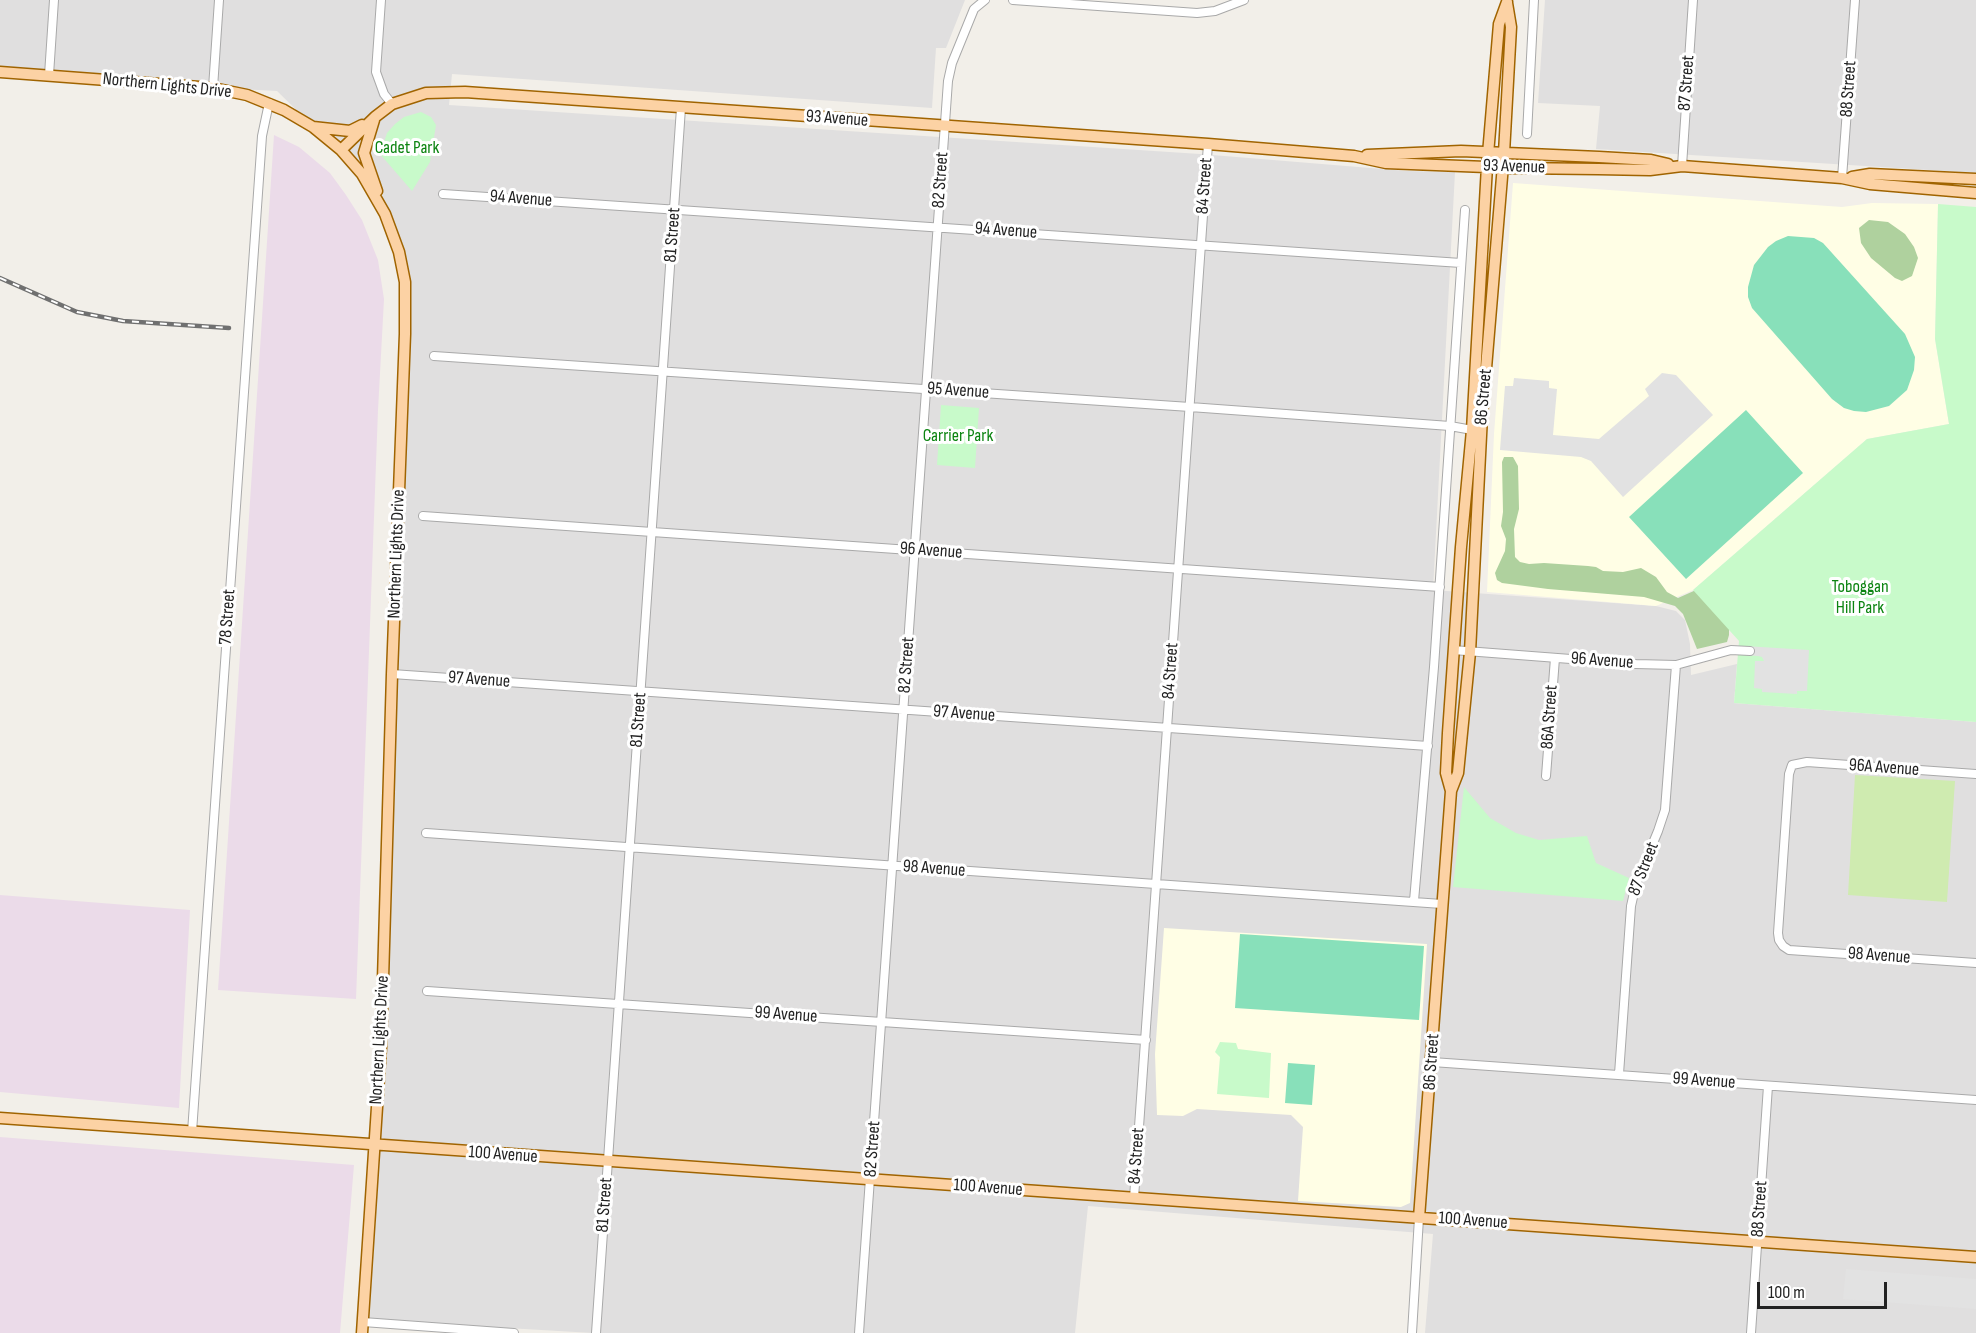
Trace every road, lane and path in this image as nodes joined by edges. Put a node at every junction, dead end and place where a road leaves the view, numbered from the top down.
1 (54, 0) edge
2 (219, 0) edge
3 (381, 0) edge
4 (1013, 0) edge
5 (1244, 0) edge
6 (1534, 0) edge
7 (1693, 0) edge
8 (1855, 0) edge
9 (1507, 1) edge
10 (982, 2) edge
11 (0, 72) edge
12 (49, 75) junction
13 (213, 88) junction
14 (269, 104) junction
15 (392, 104) junction
16 (681, 108) junction
17 (375, 117) junction
18 (945, 126) junction
19 (313, 127) junction
20 (1527, 134) dead end
21 (1208, 144) junction
22 (341, 150) junction
23 (1488, 152) junction
24 (1504, 153) junction
25 (1354, 156) junction
26 (1487, 166) junction
27 (1678, 166) junction
28 (1502, 167) junction
29 (1842, 178) junction
30 (1976, 179) edge
31 (1976, 193) edge
32 (443, 194) dead end
33 (675, 209) junction
34 (1465, 210) dead end
35 (385, 214) junction
36 (937, 227) junction
37 (1201, 245) junction
38 (1461, 263) junction
39 (434, 356) dead end
40 (663, 370) junction
41 (926, 388) junction
42 (1190, 407) junction
43 (1450, 426) junction
44 (1477, 431) junction
45 (423, 516) dead end
46 (652, 532) junction
47 (915, 550) junction
48 (1178, 569) junction
49 (1440, 587) junction
50 (1453, 650) junction
51 (1750, 651) dead end
52 (1470, 652) junction
53 (1555, 658) junction
54 (1676, 665) junction
55 (392, 674) junction
56 (641, 690) junction
57 (903, 710) junction
58 (1167, 728) junction
59 (1428, 746) junction
60 (1976, 774) edge
61 (1546, 776) dead end
62 (1450, 791) junction
63 (426, 832) dead end
64 (630, 848) junction
65 (892, 866) junction
66 (1156, 884) junction
67 (1414, 902) junction
68 (1442, 904) junction
69 (1783, 946) joint
70 (1976, 963) edge
71 (427, 991) dead end
72 (619, 1004) junction
73 (882, 1022) junction
74 (1146, 1040) junction
75 (1432, 1062) junction
76 (1619, 1074) junction
77 (1768, 1086) junction
78 (1976, 1100) edge
79 (0, 1118) edge
80 (192, 1132) junction
81 (375, 1145) junction
82 (608, 1162) junction
83 (871, 1180) junction
84 (1134, 1198) junction
85 (1419, 1218) junction
86 (1757, 1241) junction
87 (1976, 1257) edge
88 (363, 1327) edge
89 (514, 1333) edge
90 (596, 1333) edge
91 (860, 1333) edge
92 (1412, 1333) edge
93 (1750, 1333) edge

1 - 12 street
2 - 13 street
3 - 15 street
4 - 5 street
6 - 20 street
7 - 27 street, 87 Street
8 - 29 street, 88 Street
9 - 23 main road, 86 Street
9 - 24 main road, 86 Street
10 - 18 street, 82 Street
11 - 12 main road, Northern Lights Drive
12 - 13 main road, Northern Lights Drive
13 - 14 main road, Northern Lights Drive
14 - 19 main road, Northern Lights Drive
14 - 80 street, 78 Street
15 - 16 main road, 93 Avenue
15 - 17 main road, 93 Avenue
16 - 18 main road, 93 Avenue
16 - 33 street, 81 Street
17 - 19 main road
17 - 22 main road, 93 Avenue
17 - 35 main road
18 - 21 main road, 93 Avenue
18 - 36 street, 82 Street
19 - 22 main road, Northern Lights Drive
21 - 25 main road, 93 Avenue
21 - 37 street, 84 Street
22 - 35 main road, Northern Lights Drive
23 - 24 main road, 93 Avenue
23 - 25 main road, 93 Avenue
23 - 26 main road, 86 Street
24 - 27 main road, 93 Avenue
24 - 28 main road, 86 Street
25 - 26 main road, 93 Avenue
26 - 28 main road, 93 Avenue
26 - 44 main road, 86 Street
27 - 28 main road, 93 Avenue
27 - 29 main road, 93 Avenue
28 - 44 main road, 86 Street
29 - 30 main road, 93 Avenue
29 - 31 main road, 93 Avenue
32 - 33 street, 94 Avenue
33 - 36 street, 94 Avenue
33 - 40 street, 81 Street
34 - 38 street, 86 Street
35 - 55 main road, Northern Lights Drive
36 - 37 street, 94 Avenue
36 - 41 street, 82 Street
37 - 38 street, 94 Avenue
37 - 42 street, 84 Street
38 - 43 street, 86 Street
39 - 40 street, 95 Avenue
40 - 41 street, 95 Avenue
40 - 46 street, 81 Street
41 - 42 street, 95 Avenue
41 - 47 street, 82 Street
42 - 43 street, 95 Avenue
42 - 48 street, 84 Street
43 - 44 street, 95 Avenue
43 - 49 street, 86 Street
44 - 50 main road, 86 Street
44 - 52 main road, 86 Street
45 - 46 street, 96 Avenue
46 - 47 street, 96 Avenue
46 - 56 street, 81 Street
47 - 48 street, 96 Avenue
47 - 57 street, 82 Street
48 - 49 street, 96 Avenue
48 - 58 street, 84 Street
49 - 59 street, 86 Street
50 - 52 street, 96 Avenue
50 - 62 main road, 86 Street
51 - 54 street, 96 Avenue
52 - 53 street, 96 Avenue
52 - 62 main road, 86 Street
53 - 54 street, 96 Avenue
53 - 61 street, 86A Street
54 - 76 street, 87 Street
55 - 56 street, 97 Avenue
55 - 81 main road, Northern Lights Drive
56 - 57 street, 97 Avenue
56 - 64 street, 81 Street
57 - 58 street, 97 Avenue
57 - 65 street, 82 Street
58 - 59 street, 97 Avenue
58 - 66 street, 84 Street
59 - 67 street, 86 Street
60 - 69 street, 96A Avenue
62 - 68 main road, 86 Street
63 - 64 street, 98 Avenue
64 - 65 street, 98 Avenue
64 - 72 street, 81 Street
65 - 66 street, 98 Avenue
65 - 73 street, 82 Street
66 - 67 street, 98 Avenue
66 - 74 street, 84 Street
67 - 68 street, 98 Avenue
68 - 75 main road, 86 Street
69 - 70 street, 98 Avenue
71 - 72 street, 99 Avenue
72 - 73 street, 99 Avenue
72 - 82 street, 81 Street
73 - 74 street, 99 Avenue
73 - 83 street, 82 Street
74 - 84 street, 84 Street
75 - 76 street, 99 Avenue
75 - 85 main road, 86 Street
76 - 77 street, 99 Avenue
77 - 78 street, 99 Avenue
77 - 86 street, 88 Street
79 - 80 main road, 100 Avenue
80 - 81 main road, 100 Avenue
81 - 82 main road, 100 Avenue
81 - 88 main road, Northern Lights Drive
82 - 83 main road, 100 Avenue
82 - 90 street, 81 Street
83 - 84 main road, 100 Avenue
83 - 91 street, 82 Street
84 - 85 main road, 100 Avenue
85 - 86 main road, 100 Avenue
85 - 92 street, 86 Street
86 - 87 main road, 100 Avenue
86 - 93 street, 88 Street
88 - 89 street

